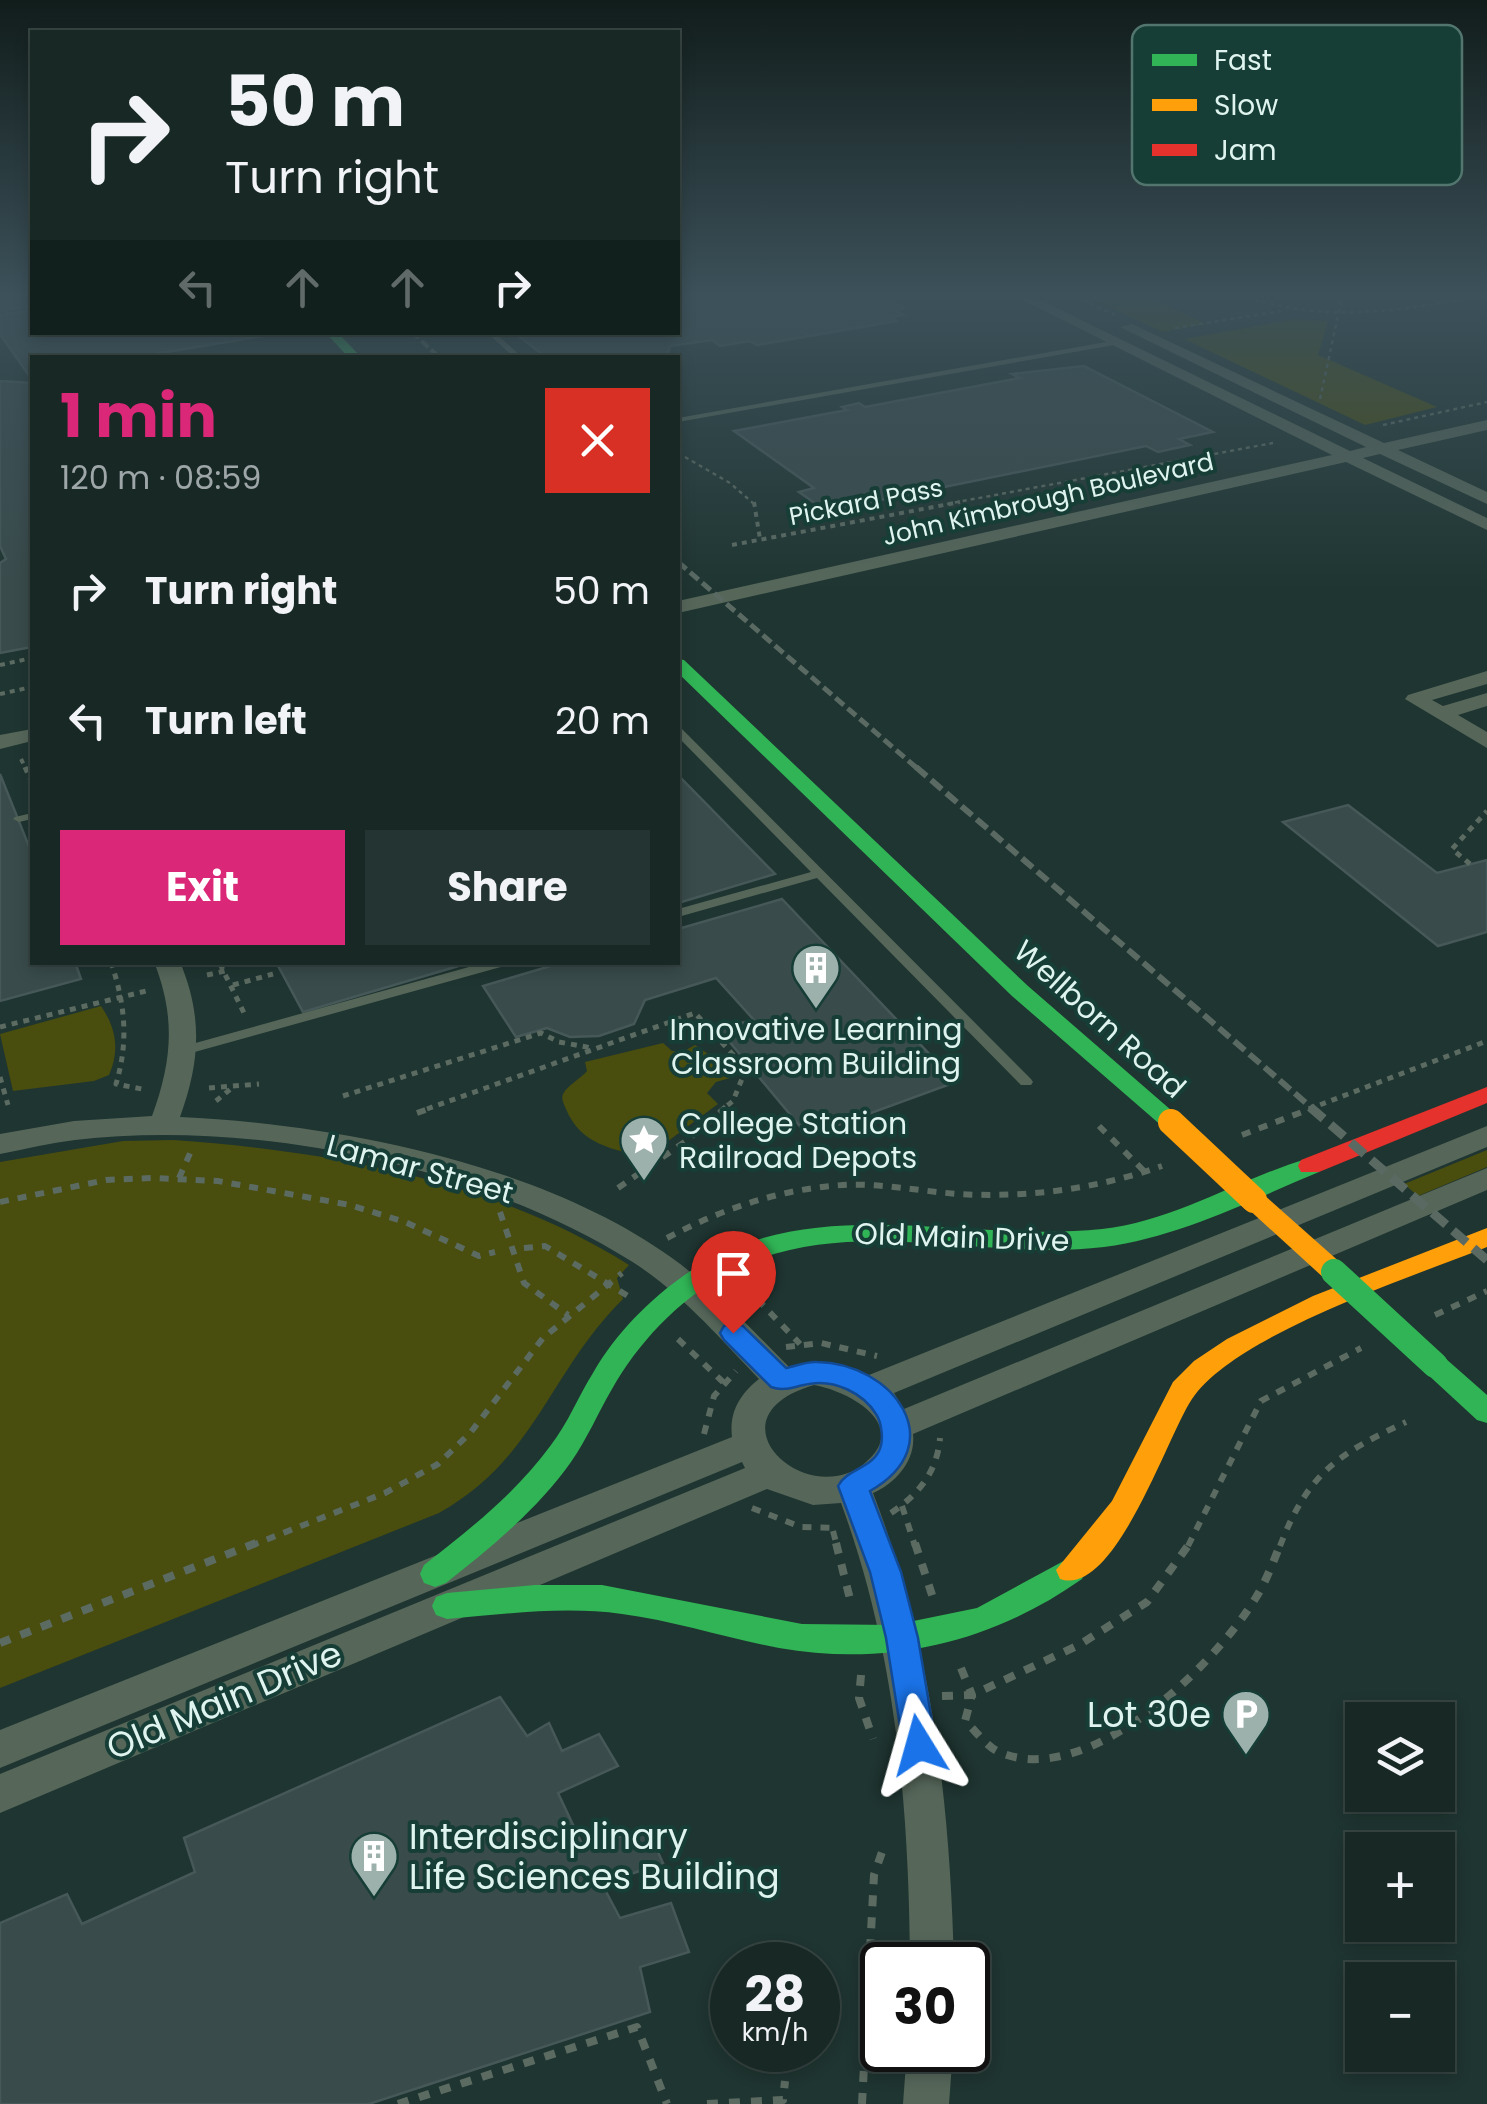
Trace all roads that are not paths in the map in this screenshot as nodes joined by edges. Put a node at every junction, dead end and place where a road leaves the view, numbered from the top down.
1 (816, 395) edge
2 (1224, 395) edge
3 (1270, 395) edge
4 (1487, 411) edge
5 (680, 420) edge
6 (1487, 426) edge
7 (1362, 439) junction
8 (1328, 447) junction
9 (1383, 449) junction
10 (1350, 457) junction
11 (1172, 481) junction
12 (1487, 498) edge
13 (1055, 507) junction
14 (1124, 507) junction
15 (1074, 519) junction
16 (1487, 525) edge
17 (680, 591) edge
18 (680, 607) edge
19 (680, 666) edge
20 (1487, 677) edge
21 (1458, 685) junction
22 (1486, 700) edge
23 (1441, 714) junction
24 (680, 733) edge
25 (1487, 741) edge
26 (821, 873) junction
27 (680, 913) edge
28 (168, 965) edge
29 (492, 965) edge
30 (186, 1050) junction
31 (1026, 1082) dead end
32 (1487, 1094) edge
33 (163, 1124) junction
34 (1487, 1136) edge
35 (0, 1144) edge
36 (1487, 1178) edge
37 (1266, 1210) junction
38 (1487, 1237) edge
39 (1323, 1262) junction
40 (687, 1288) junction
41 (781, 1380) junction
42 (871, 1388) junction
43 (1487, 1412) edge
44 (896, 1426) junction
45 (758, 1459) junction
46 (853, 1486) junction
47 (441, 1590) junction
48 (902, 1638) junction
49 (0, 1749) edge
50 (0, 1794) edge
51 (931, 1942) edge
52 (928, 2072) edge
53 (926, 2104) edge

1 - 5 lane
2 - 8 street
3 - 7 street
4 - 7 street, John Kimbrough Boulevard
6 - 9 street, John Kimbrough Boulevard
7 - 8 street, John Kimbrough Boulevard
7 - 9 street
8 - 10 street
8 - 11 street, John Kimbrough Boulevard
9 - 10 street, John Kimbrough Boulevard
9 - 12 street
10 - 14 street, John Kimbrough Boulevard
10 - 16 street
11 - 13 street, John Kimbrough Boulevard
11 - 14 street
13 - 15 street
13 - 17 street, John Kimbrough Boulevard
14 - 15 street, John Kimbrough Boulevard
15 - 18 street, John Kimbrough Boulevard
19 - 37 street, Wellborn Road, bridge
20 - 21 street
21 - 22 street
21 - 23 street
22 - 23 street
23 - 25 street
24 - 26 lane
26 - 27 lane
26 - 31 lane
28 - 30 street
29 - 30 lane
30 - 33 street
32 - 40 street, Old Main Drive
33 - 35 street, Lamar Street
33 - 40 street, Lamar Street
34 - 37 street, Old Main Drive
36 - 39 street
37 - 39 street, Wellborn Road
37 - 42 street, Old Main Drive
38 - 48 street, Old Main Drive
39 - 43 street, Wellborn Road, bridge
39 - 44 street
40 - 41 street, Lamar Street
40 - 47 street, Old Main Drive
41 - 42 street
41 - 45 street
42 - 44 street
44 - 46 street
45 - 46 street
45 - 47 street, Old Main Drive
46 - 48 street
47 - 48 street, Old Main Drive
47 - 49 street, Old Main Drive
47 - 50 street, Old Main Drive
48 - 51 street
52 - 53 street

